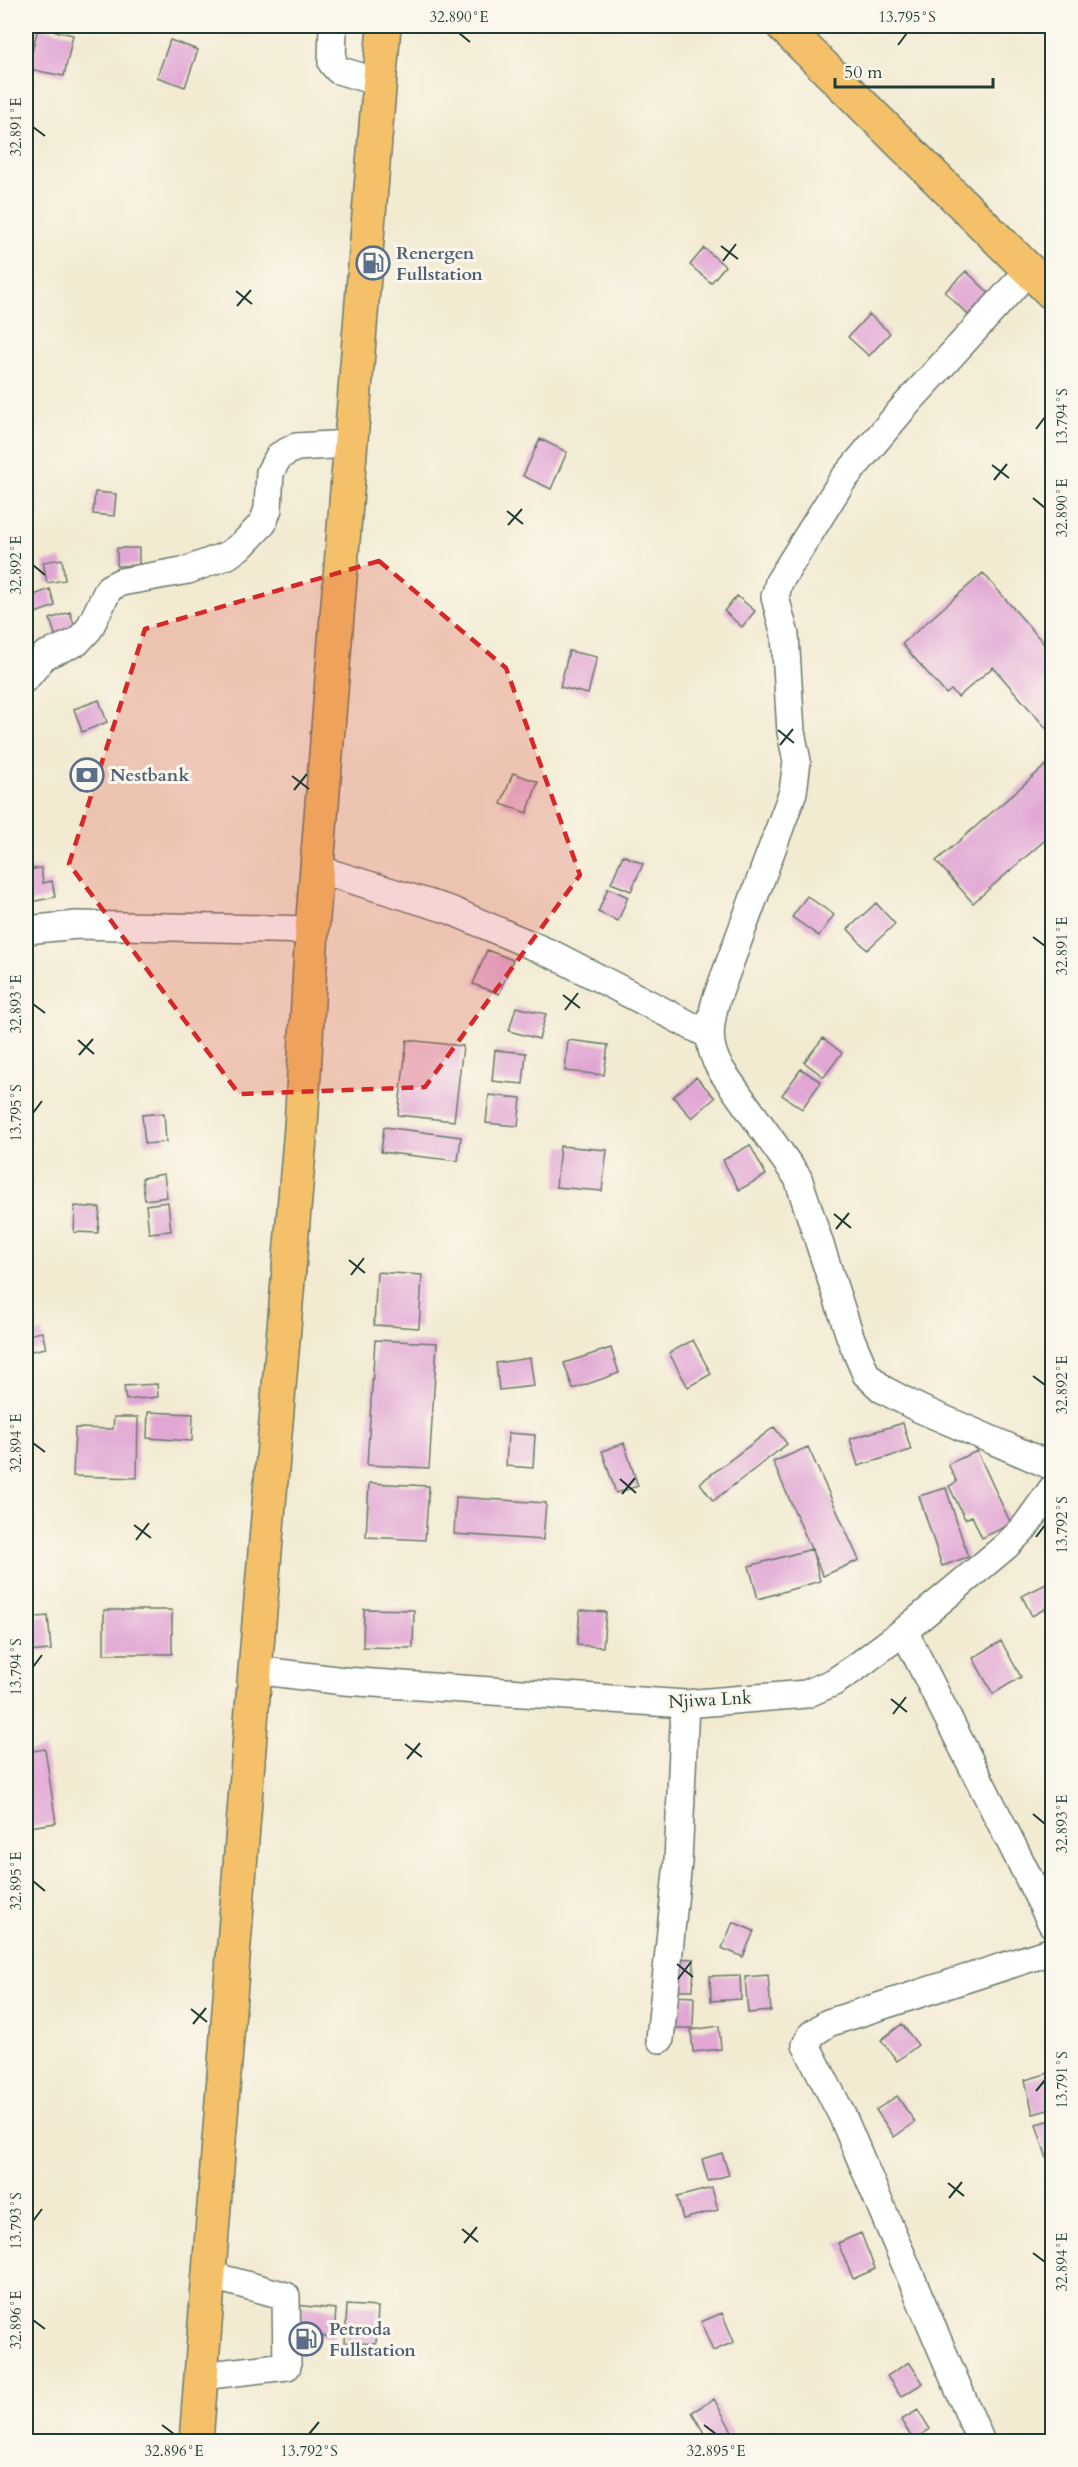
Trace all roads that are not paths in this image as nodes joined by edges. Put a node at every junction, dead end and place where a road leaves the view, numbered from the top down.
1 (333, 26) edge
2 (384, 26) edge
3 (783, 26) edge
4 (378, 82) junction
5 (1029, 270) junction
6 (1053, 293) edge
7 (350, 444) junction
8 (26, 678) edge
9 (317, 869) junction
10 (26, 930) edge
11 (312, 930) junction
12 (709, 1035) junction
13 (1053, 1466) edge
14 (1053, 1489) edge
15 (904, 1631) junction
16 (255, 1670) junction
17 (685, 1704) junction
18 (1053, 1924) edge
19 (1053, 1951) edge
20 (660, 2038) dead end
21 (209, 2275) junction
22 (201, 2376) junction
23 (196, 2442) edge
24 (981, 2442) edge

1 - 4 street
2 - 4 main road
3 - 5 main road
4 - 7 main road
5 - 6 main road
5 - 12 street
7 - 8 street
7 - 9 main road
9 - 11 main road
9 - 12 street
10 - 11 street
11 - 16 main road
12 - 13 street
14 - 15 street, Njiwa Lnk
15 - 17 street, Njiwa Lnk
15 - 18 street
16 - 17 street, Njiwa Lnk
16 - 21 main road
17 - 20 street
19 - 24 street
21 - 22 main road
21 - 22 street
22 - 23 main road

